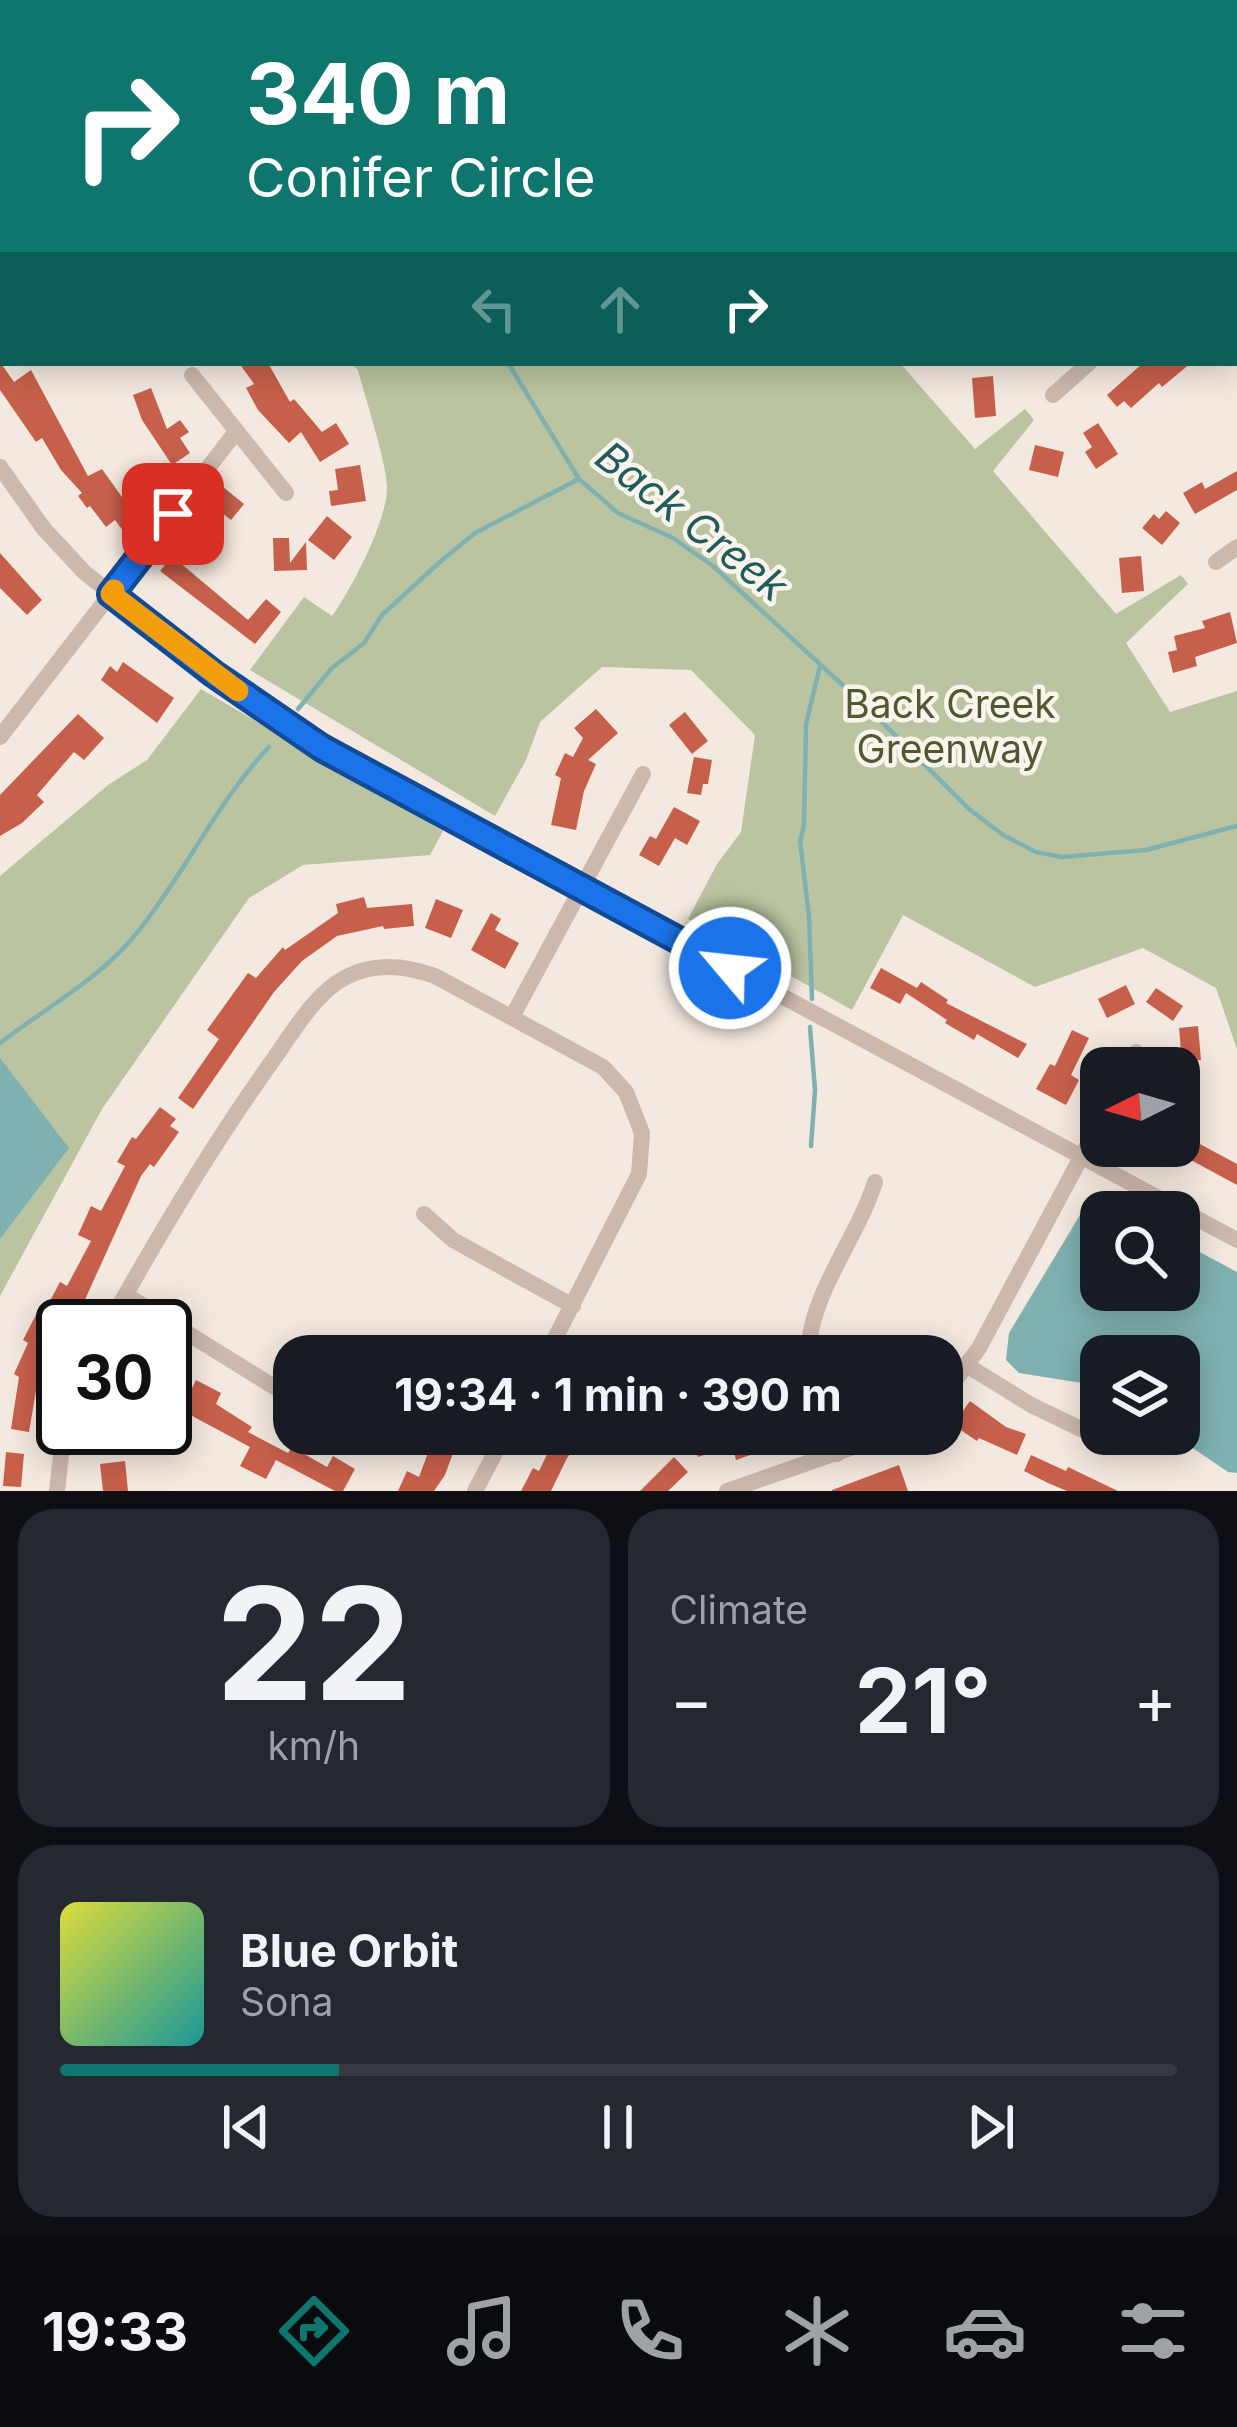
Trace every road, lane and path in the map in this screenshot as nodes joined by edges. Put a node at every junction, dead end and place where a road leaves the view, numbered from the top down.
1 (1086, 366) edge
2 (192, 375) dead end
3 (1053, 394) dead end
4 (235, 433) junction
5 (0, 467) edge
6 (286, 493) dead end
7 (1237, 547) edge
8 (1216, 562) dead end
9 (111, 594) junction
10 (0, 737) edge
11 (643, 774) dead end
12 (581, 888) junction
13 (512, 1017) junction
14 (1080, 1155) edge
15 (1080, 1160) edge
16 (1102, 1167) edge
17 (875, 1182) dead end
18 (424, 1214) dead end
19 (1237, 1240) edge
20 (126, 1294) junction
21 (123, 1299) edge
22 (572, 1306) junction
23 (557, 1335) edge
24 (812, 1335) edge
25 (968, 1366) junction
26 (963, 1372) edge
27 (273, 1386) edge
28 (1080, 1428) edge
29 (61, 1455) edge
30 (494, 1455) edge
31 (834, 1455) edge
32 (57, 1491) edge
33 (476, 1491) edge
34 (727, 1491) edge

1 - 3 street
2 - 4 street
4 - 6 street
4 - 9 street
5 - 9 street
7 - 8 street
9 - 10 street
9 - 12 street
11 - 12 street
12 - 13 street
12 - 14 street
13 - 20 street
13 - 22 street
15 - 25 street
16 - 19 street
17 - 24 street
18 - 22 street
20 - 21 street
20 - 27 street
22 - 23 street
25 - 26 street
25 - 28 street
29 - 32 street
30 - 33 street
31 - 34 street

